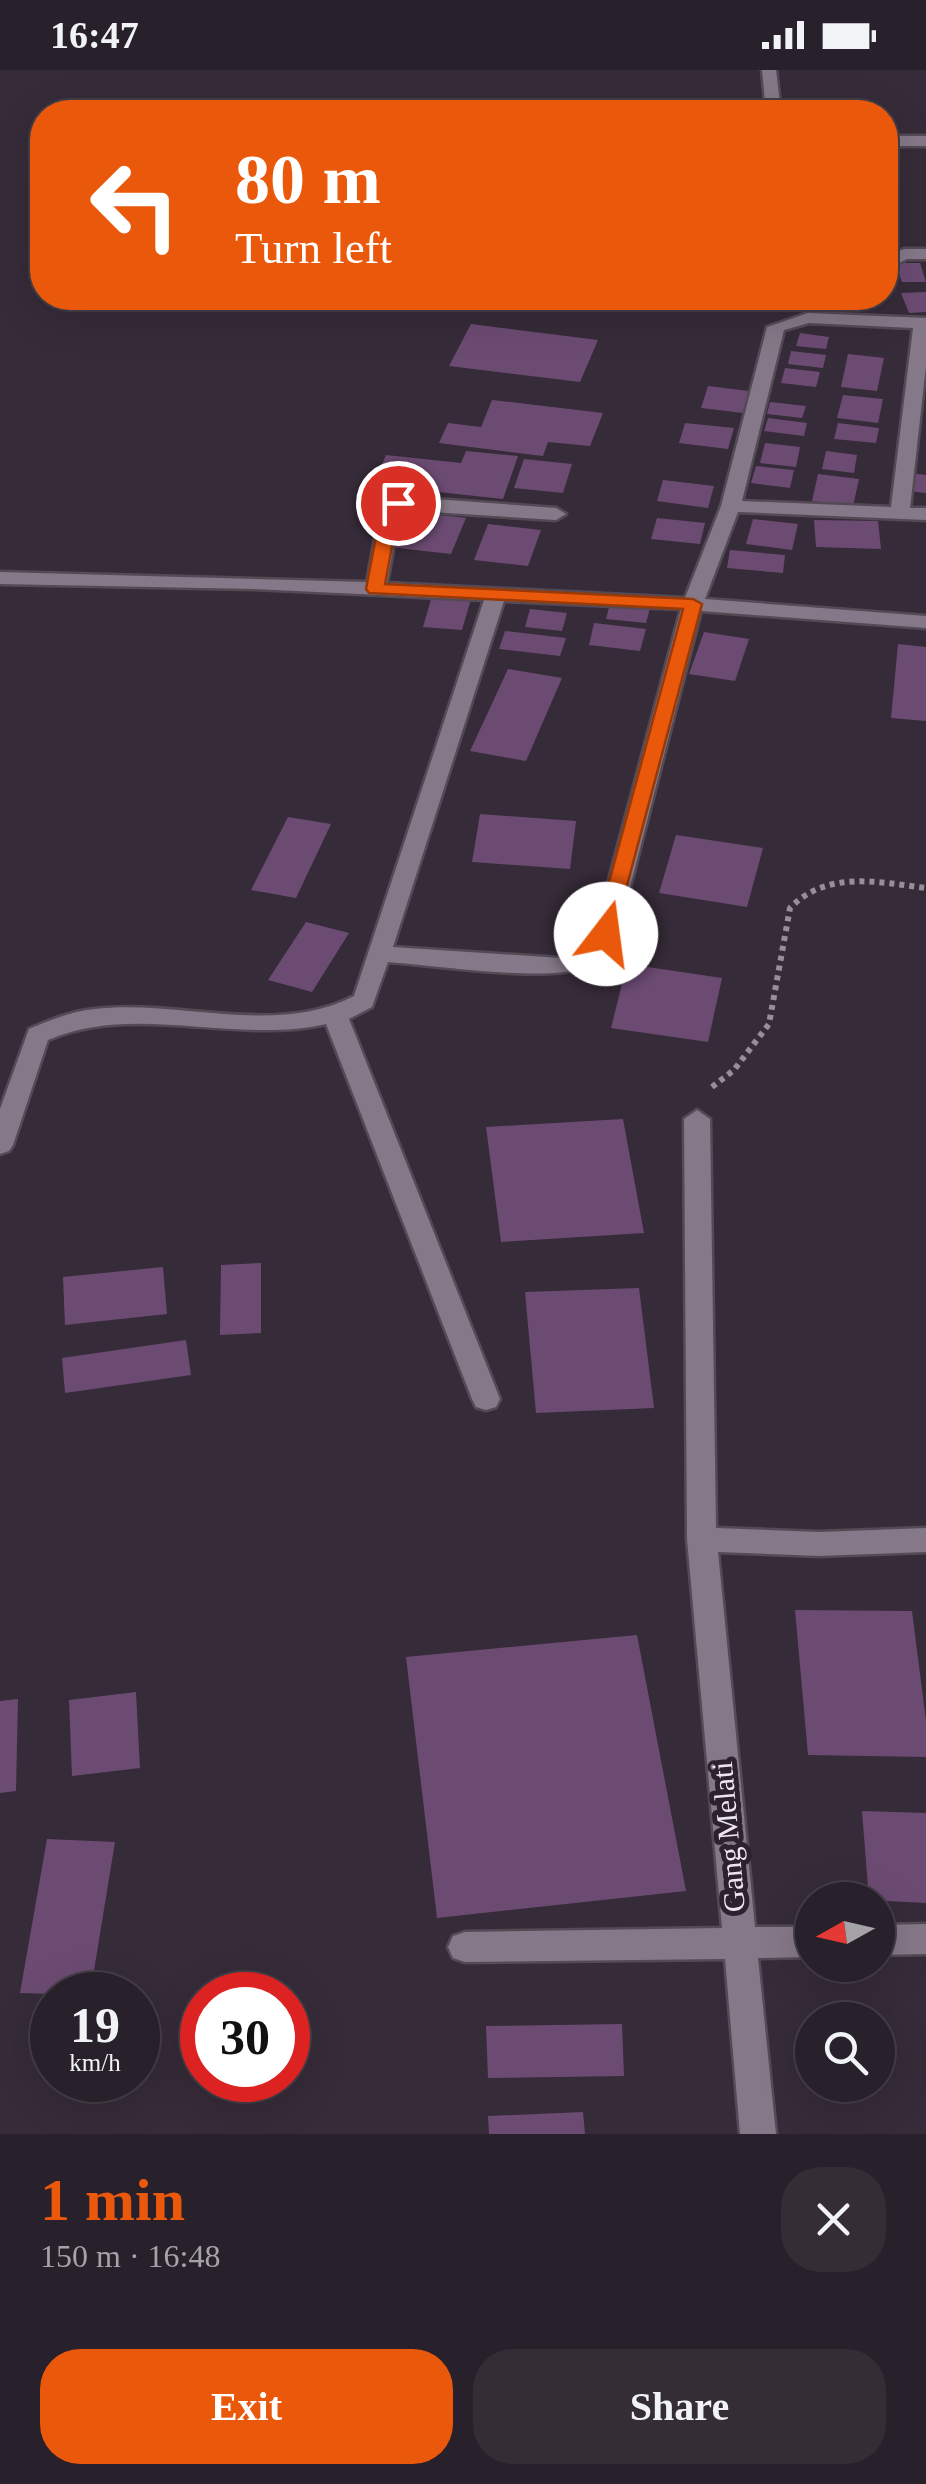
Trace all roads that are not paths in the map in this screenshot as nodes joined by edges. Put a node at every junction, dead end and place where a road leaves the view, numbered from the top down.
1 (769, 70) edge
2 (773, 100) edge
3 (898, 141) edge
4 (926, 141) edge
5 (926, 254) edge
6 (898, 257) edge
7 (879, 310) edge
8 (877, 320) junction
9 (924, 323) edge
10 (731, 506) junction
11 (556, 514) dead end
12 (926, 514) edge
13 (900, 515) junction
14 (0, 578) edge
15 (376, 589) junction
16 (496, 595) junction
17 (693, 604) junction
18 (926, 622) edge
19 (380, 954) junction
20 (334, 1015) junction
21 (698, 1119) road end
22 (0, 1145) edge
23 (486, 1399) dead end
24 (702, 1539) junction
25 (926, 1540) edge
26 (926, 1939) edge
27 (895, 1940) edge
28 (795, 1942) edge
29 (737, 1944) junction
30 (465, 1947) dead end
31 (758, 2134) edge

1 - 2 street
3 - 4 street
5 - 6 street
7 - 8 street
8 - 9 street
8 - 10 street
9 - 13 street
10 - 13 street
10 - 17 street
11 - 15 street
12 - 13 street
14 - 15 street
15 - 16 street
16 - 17 street
16 - 19 street
17 - 18 street
17 - 19 street
19 - 20 street
20 - 22 street
20 - 23 street
21 - 24 street, Gang Melati
24 - 25 street
24 - 29 street, Gang Melati
26 - 27 street
28 - 29 street
29 - 30 street
29 - 31 street, Gang Melati

